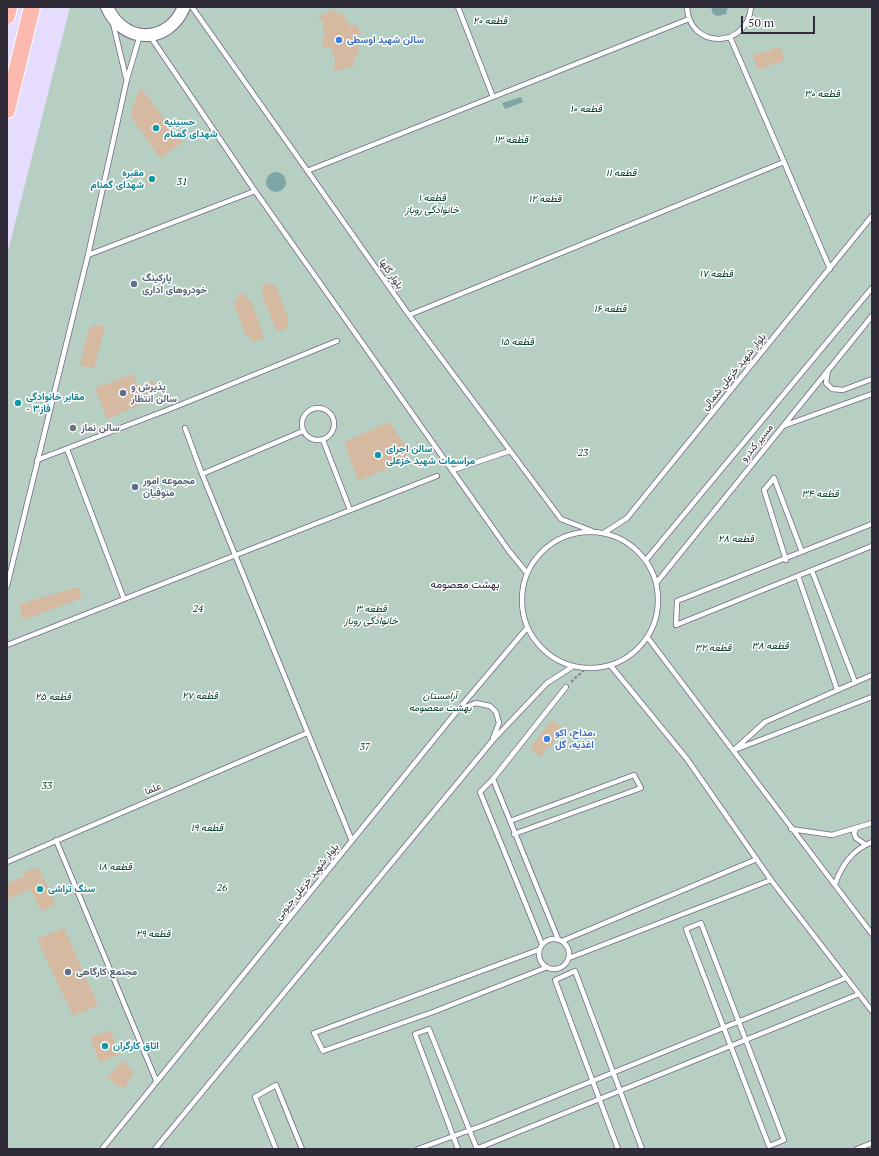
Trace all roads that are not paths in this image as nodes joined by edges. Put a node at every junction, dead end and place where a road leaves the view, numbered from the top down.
1 (9, 7) edge
2 (32, 7) edge
3 (184, 7) edge
4 (192, 7) edge
5 (458, 7) edge
6 (687, 7) edge
7 (751, 7) edge
8 (109, 12) edge
9 (7, 16) edge
10 (689, 19) junction
11 (145, 35) junction
12 (730, 37) junction
13 (127, 79) junction
14 (493, 98) junction
15 (7, 110) edge
16 (784, 162) junction
17 (307, 171) junction
18 (255, 191) junction
19 (872, 216) edge
20 (88, 255) junction
21 (830, 269) junction
22 (872, 288) edge
23 (409, 315) junction
24 (872, 316) edge
25 (337, 341) dead end
26 (828, 370) junction
27 (872, 379) edge
28 (872, 394) edge
29 (782, 426) junction
30 (185, 428) dead end
31 (303, 431) junction
32 (322, 440) junction
33 (67, 449) junction
34 (510, 451) junction
35 (37, 460) junction
36 (453, 470) junction
37 (202, 474) junction
38 (437, 476) dead end
39 (350, 510) junction
40 (872, 524) edge
41 (592, 531) junction
42 (604, 533) junction
43 (872, 546) edge
44 (802, 552) junction
45 (235, 555) junction
46 (646, 560) junction
47 (786, 560) junction
48 (812, 571) junction
49 (527, 573) junction
50 (798, 576) junction
51 (657, 582) junction
52 (7, 586) edge
53 (124, 599) junction
54 (527, 628) junction
55 (648, 638) junction
56 (7, 645) edge
57 (572, 666) junction
58 (611, 666) junction
59 (872, 675) edge
60 (855, 682) junction
61 (566, 688) road end
62 (837, 689) junction
63 (872, 697) edge
64 (457, 710) junction
65 (307, 733) junction
66 (493, 740) junction
67 (734, 750) junction
68 (493, 778) junction
69 (510, 821) junction
70 (872, 823) edge
71 (791, 829) junction
72 (856, 829) junction
73 (514, 834) junction
74 (56, 840) junction
75 (352, 841) junction
76 (872, 842) edge
77 (866, 845) junction
78 (757, 859) junction
79 (7, 862) edge
80 (772, 880) junction
81 (835, 884) junction
82 (872, 934) edge
83 (560, 940) junction
84 (542, 944) junction
85 (538, 950) junction
86 (569, 958) junction
87 (545, 968) junction
88 (846, 978) junction
89 (859, 994) junction
90 (872, 1012) edge
91 (739, 1022) junction
92 (724, 1028) junction
93 (746, 1040) junction
94 (731, 1046) junction
95 (613, 1073) junction
96 (156, 1080) junction
97 (592, 1081) junction
98 (620, 1091) junction
99 (599, 1100) junction
100 (469, 1130) junction
101 (453, 1136) junction
102 (872, 1143) edge
103 (102, 1149) edge
104 (155, 1149) edge
105 (276, 1149) edge
106 (302, 1149) edge
107 (418, 1149) edge
108 (458, 1149) edge
109 (476, 1149) edge
110 (618, 1149) edge
111 (642, 1149) edge
112 (857, 1149) edge

1 - 9 highway
2 - 15 highway
3 - 11 main road
4 - 17 lane, بلوار گلها
5 - 14 lane
6 - 10 lane
7 - 12 lane
8 - 11 main road
8 - 13 lane
10 - 12 lane
10 - 14 lane
11 - 13 lane
11 - 18 lane
12 - 16 lane
13 - 20 lane
14 - 17 lane
16 - 21 lane
16 - 23 lane
17 - 23 lane, بلوار گلها
18 - 20 lane
18 - 36 lane
19 - 21 lane, بلوار شهید خزعلی شمالی
20 - 35 lane
21 - 42 lane, بلوار شهید خزعلی شمالی
22 - 46 lane
23 - 34 lane, بلوار گلها
24 - 26 lane, مسیر کندرو
25 - 33 lane
26 - 27 lane
26 - 29 lane, مسیر کندرو
28 - 29 lane
29 - 51 lane, مسیر کندرو
30 - 37 lane
31 - 32 lane
31 - 32 lane
31 - 37 lane
32 - 39 lane
33 - 35 lane
33 - 53 lane
34 - 36 lane
34 - 41 lane, بلوار گلها
35 - 52 lane
36 - 49 lane
37 - 45 lane
38 - 39 lane
39 - 45 lane
40 - 44 lane
41 - 42 lane
41 - 49 lane
42 - 46 lane
43 - 48 lane
44 - 47 lane
44 - 47 lane
45 - 53 lane
45 - 65 lane
46 - 51 lane
47 - 50 lane
48 - 50 lane
48 - 60 lane
49 - 54 lane
50 - 62 lane
51 - 55 lane
53 - 56 lane
54 - 57 lane
54 - 64 lane, بلوار شهید خزعلی جنوبی
55 - 58 lane
55 - 67 lane
57 - 58 lane
57 - 66 lane
58 - 78 lane
59 - 60 lane
60 - 62 lane
61 - 68 lane
62 - 67 lane
63 - 67 lane
64 - 66 lane
64 - 75 lane, بلوار شهید خزعلی جنوبی
65 - 74 lane, علما
65 - 75 lane
66 - 104 lane
67 - 71 lane
68 - 69 lane
68 - 84 lane
69 - 73 lane
69 - 73 lane
70 - 72 lane
71 - 72 lane
71 - 81 lane
72 - 77 lane
73 - 83 lane
74 - 79 lane, علما
74 - 96 lane
75 - 96 lane, بلوار شهید خزعلی جنوبی
76 - 77 lane
77 - 81 lane
78 - 80 lane
78 - 83 lane
80 - 86 lane
80 - 88 lane
81 - 82 lane
83 - 84 lane
83 - 86 lane
84 - 85 lane
85 - 87 lane
85 - 87 lane
86 - 87 lane
88 - 89 lane
88 - 91 lane
89 - 90 lane
89 - 93 lane
91 - 92 lane
91 - 92 lane
91 - 93 lane
92 - 94 lane
92 - 95 lane
93 - 94 lane
93 - 94 lane
94 - 98 lane
95 - 97 lane
95 - 97 lane
95 - 98 lane
96 - 103 lane, بلوار شهید خزعلی جنوبی
97 - 99 lane
97 - 100 lane
98 - 99 lane
98 - 111 lane
99 - 109 lane
99 - 110 lane
100 - 101 lane
100 - 101 lane
100 - 109 lane
101 - 107 lane
101 - 108 lane
102 - 112 lane
105 - 106 lane

